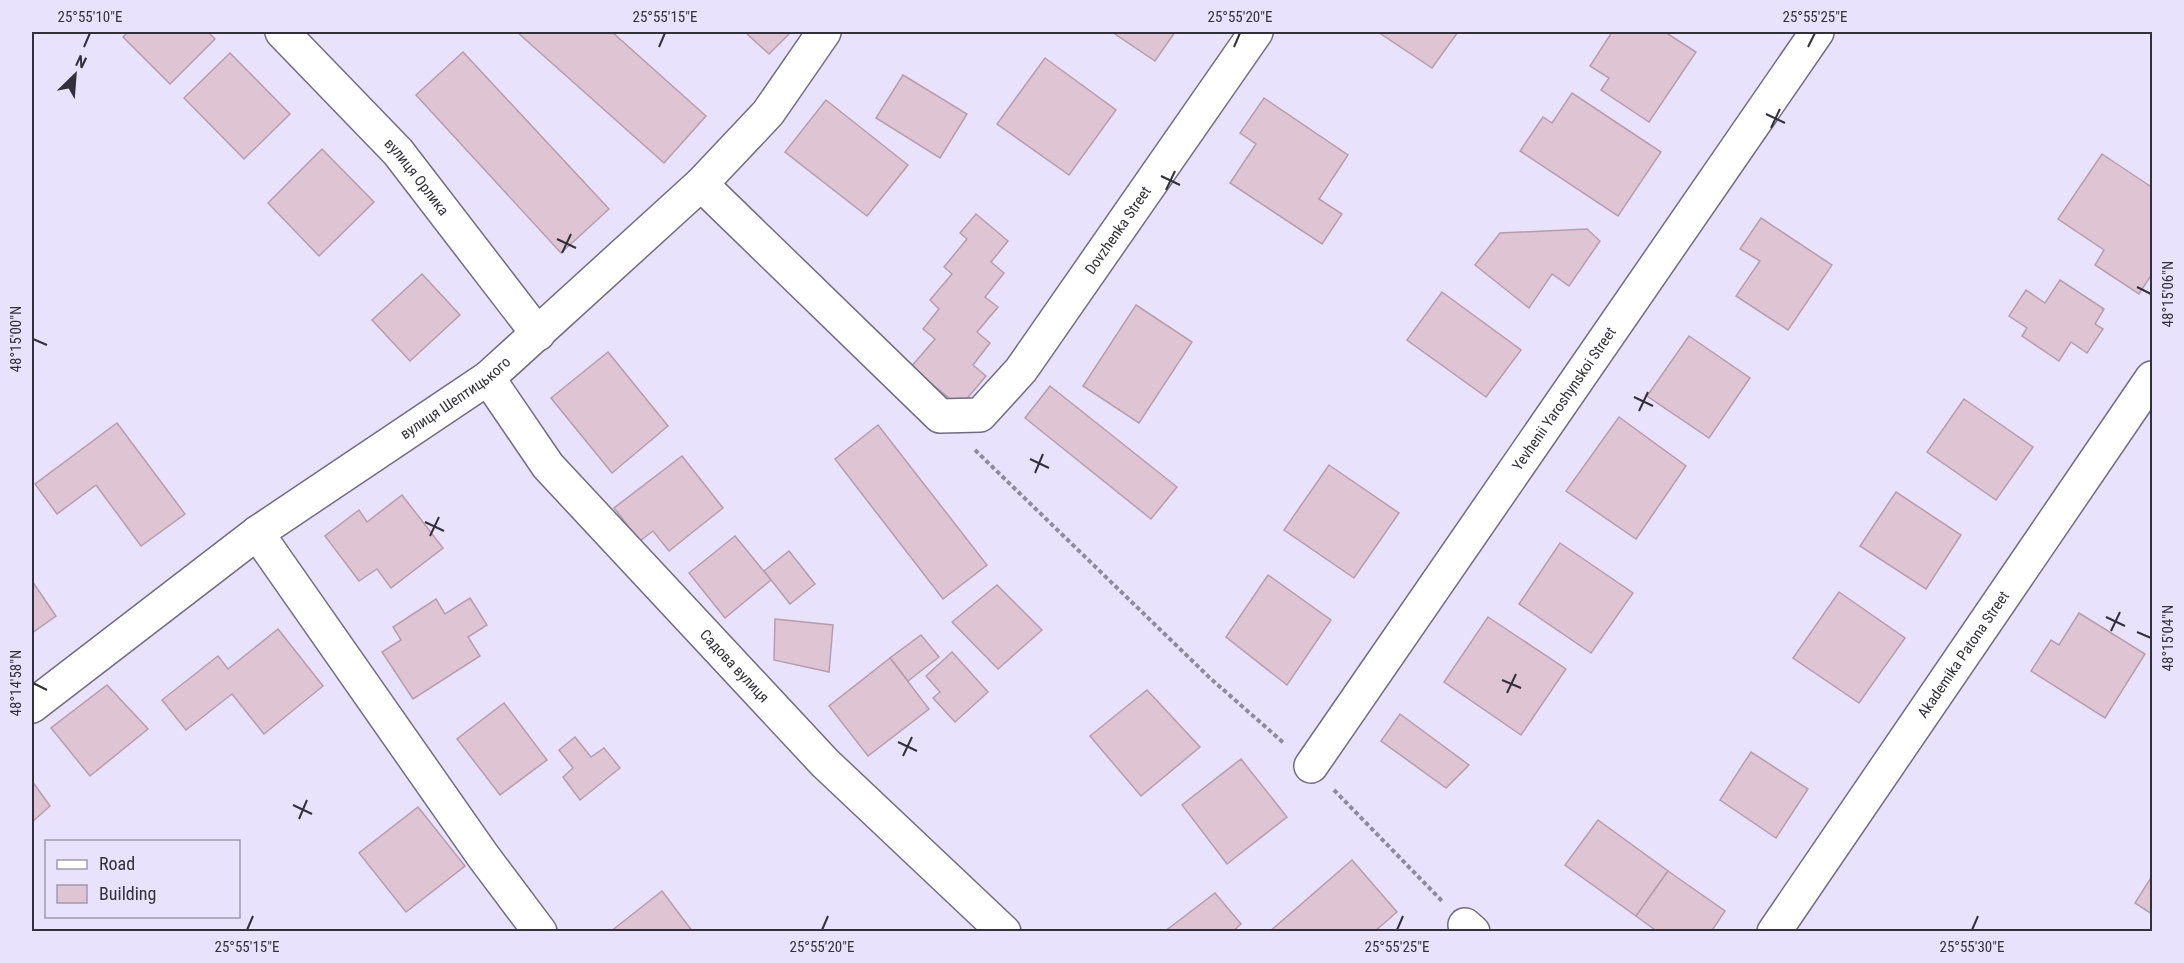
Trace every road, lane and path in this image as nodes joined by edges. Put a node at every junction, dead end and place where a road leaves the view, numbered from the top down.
1 (282, 32) edge
2 (824, 32) edge
3 (1256, 32) edge
4 (1817, 32) edge
5 (701, 184) junction
6 (537, 334) junction
7 (488, 378) junction
8 (2152, 378) edge
9 (940, 416) junction
10 (257, 533) junction
11 (32, 706) edge
12 (1311, 766) junction
13 (1469, 928) edge
14 (540, 932) edge
15 (1004, 932) edge
16 (1774, 932) edge

1 - 6 street, вулиця Орлика
2 - 5 street, вулиця Шептицького
3 - 9 street, Dovzhenka Street
4 - 12 street, Yevhenii Yaroshynskoi Street
5 - 6 street, вулиця Шептицького
5 - 9 street
6 - 7 street, вулиця Шептицького
7 - 10 street, вулиця Шептицького
7 - 15 street, Садова вулиця
8 - 16 street, Akademika Patona Street
9 - 12 path
10 - 11 street, вулиця Шептицького
10 - 14 street
12 - 13 path

